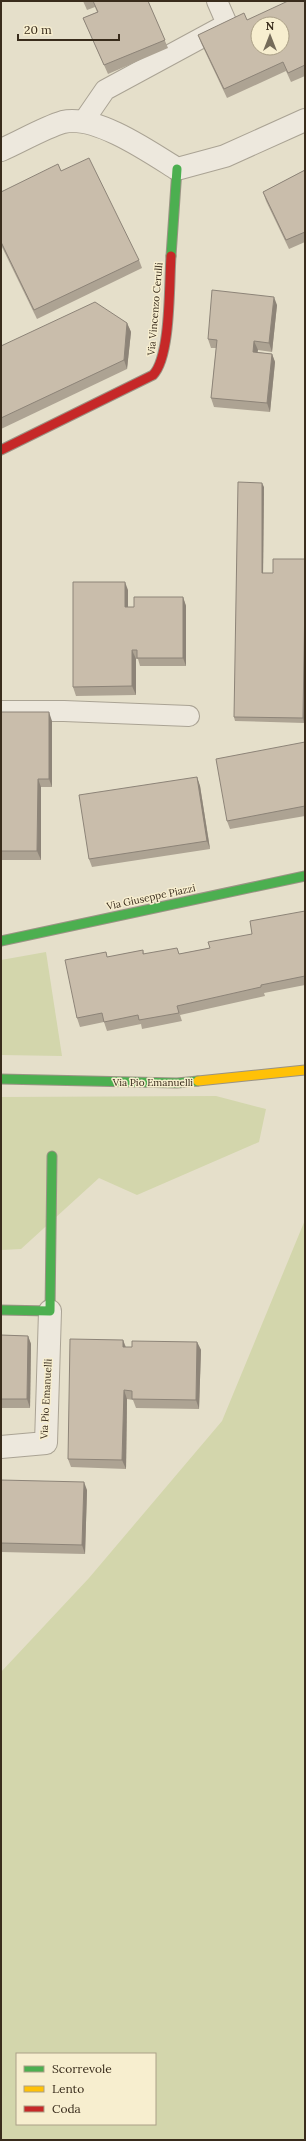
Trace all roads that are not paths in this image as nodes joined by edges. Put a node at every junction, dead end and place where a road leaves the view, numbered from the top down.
1 (217, 1) edge
2 (305, 120) edge
3 (83, 122) junction
4 (1, 150) edge
5 (177, 169) junction
6 (1, 450) edge
7 (1, 711) edge
8 (189, 716) dead end
9 (305, 876) edge
10 (1, 941) edge
11 (305, 1070) edge
12 (1, 1079) edge
13 (52, 1156) dead end
14 (1, 1310) edge
15 (50, 1311) junction
16 (1, 1447) edge

1 - 3 lane
2 - 5 street
3 - 4 street
3 - 5 street
5 - 6 street, Via Vincenzo Cerulli
7 - 8 lane
9 - 10 street, Via Giuseppe Piazzi
11 - 12 street, Via Pio Emanuelli
13 - 15 street, Via Pio Emanuelli
14 - 15 street
15 - 16 street, Via Pio Emanuelli

